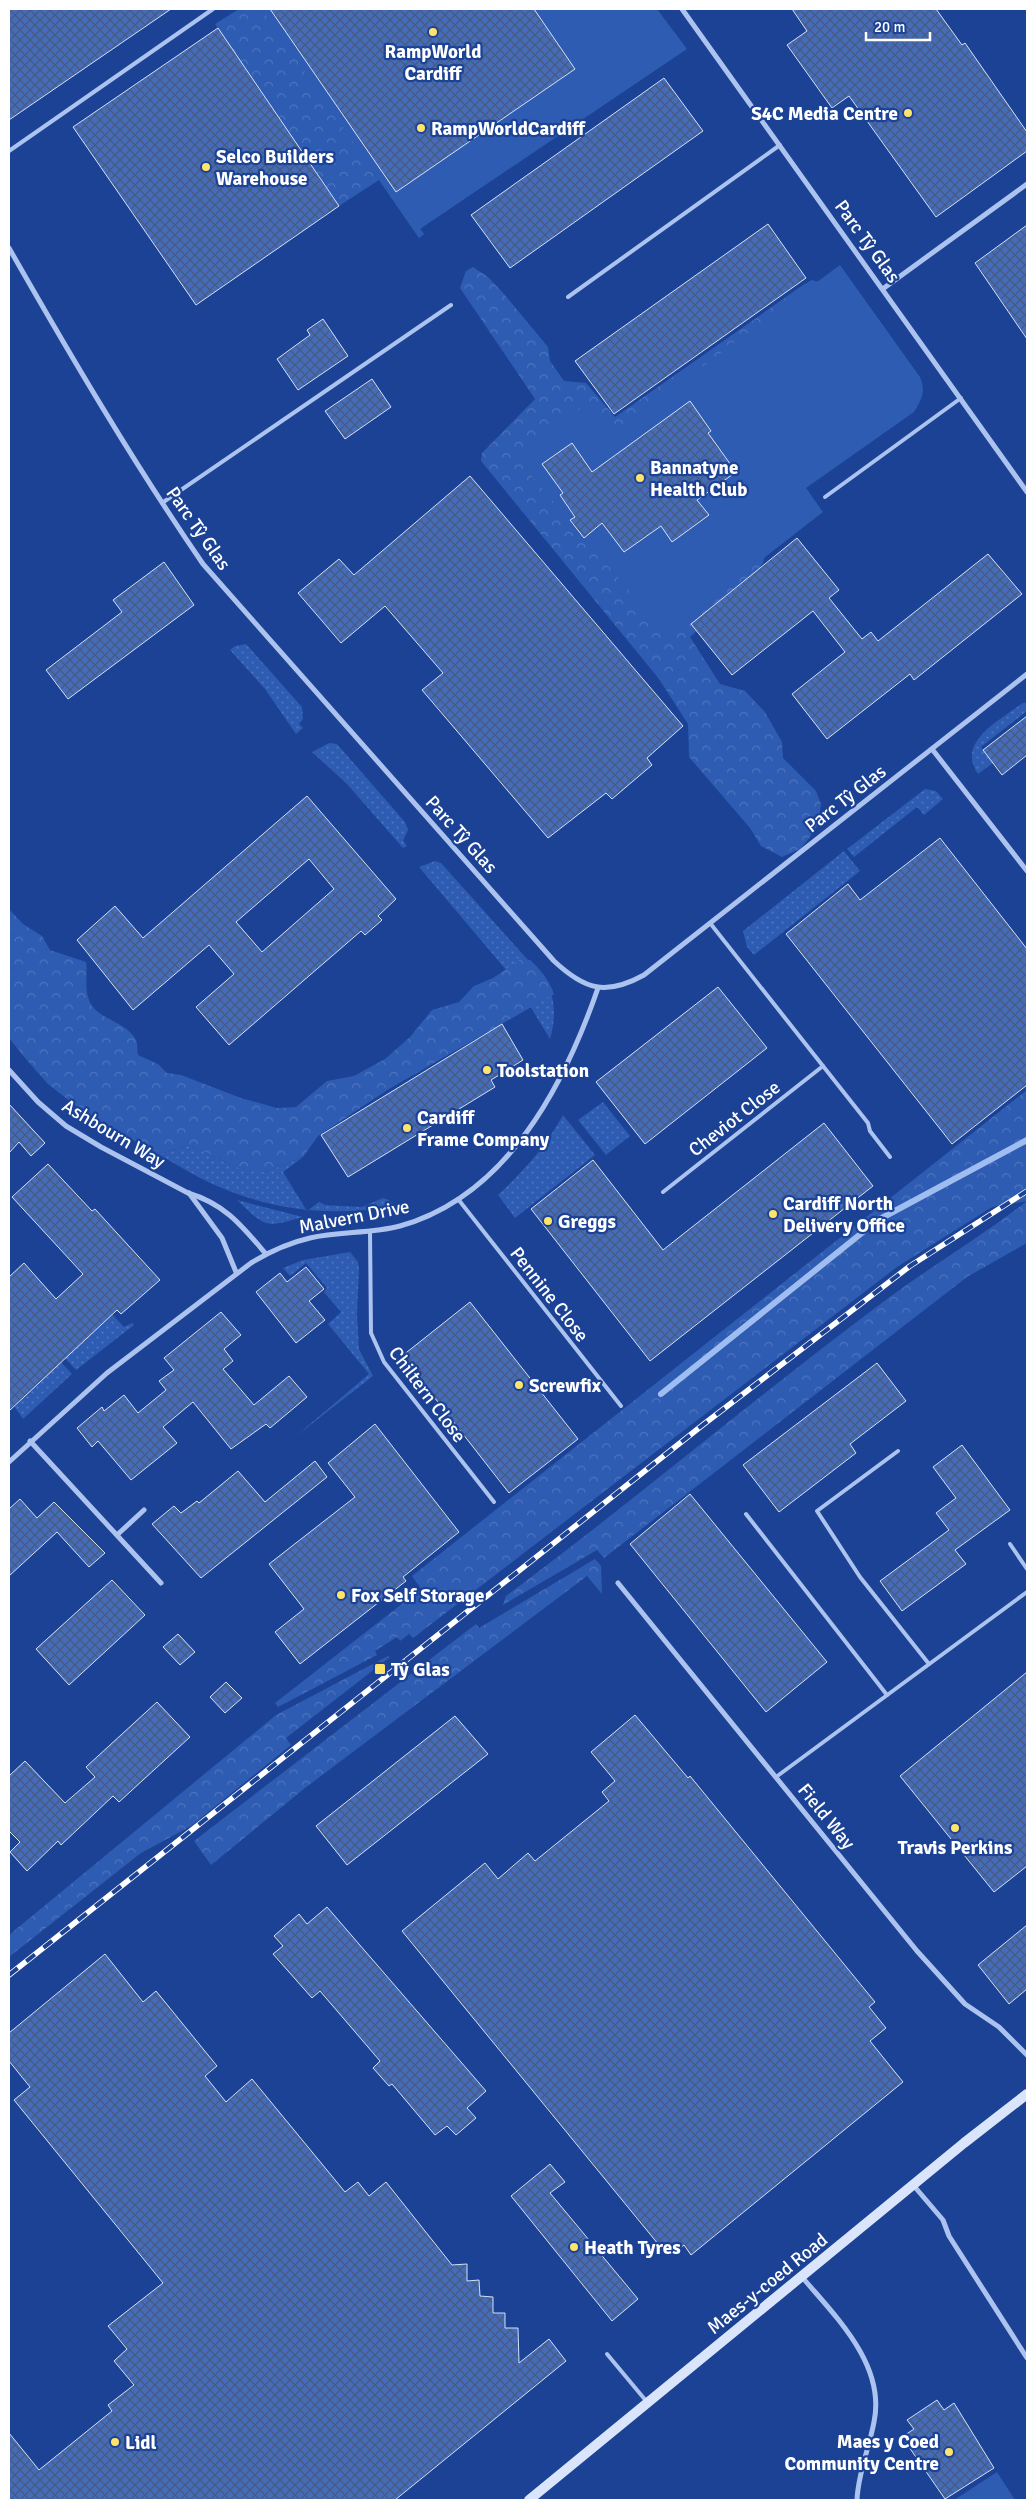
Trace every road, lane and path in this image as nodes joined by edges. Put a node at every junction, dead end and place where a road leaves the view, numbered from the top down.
1 (213, 9) edge
2 (682, 9) edge
3 (780, 145) junction
4 (9, 151) edge
5 (1027, 184) edge
6 (9, 248) edge
7 (884, 288) junction
8 (568, 297) dead end
9 (451, 305) dead end
10 (961, 398) junction
11 (1027, 492) edge
12 (825, 497) dead end
13 (162, 504) junction
14 (1027, 674) edge
15 (932, 749) junction
16 (1027, 871) edge
17 (710, 923) junction
18 (598, 988) junction
19 (823, 1066) junction
20 (9, 1070) edge
21 (890, 1157) dead end
22 (663, 1192) dead end
23 (188, 1193) junction
24 (458, 1199) junction
25 (370, 1232) junction
26 (266, 1254) junction
27 (236, 1272) junction
28 (621, 1406) dead end
29 (30, 1441) junction
30 (898, 1451) dead end
31 (9, 1462) edge
32 (494, 1502) dead end
33 (144, 1510) dead end
34 (746, 1514) dead end
35 (117, 1535) junction
36 (1010, 1544) dead end
37 (1027, 1569) edge
38 (618, 1582) dead end
39 (161, 1583) dead end
40 (1027, 1592) edge
41 (930, 1664) junction
42 (887, 1696) junction
43 (776, 1777) junction
44 (1027, 2055) edge
45 (1027, 2094) edge
46 (914, 2186) junction
47 (802, 2277) junction
48 (607, 2354) dead end
49 (1027, 2358) edge
50 (648, 2404) junction
51 (529, 2500) edge
52 (857, 2500) edge

1 - 4 lane
2 - 3 street, Parc Tŷ Glas
3 - 7 street, Parc Tŷ Glas
3 - 8 lane
5 - 7 street
6 - 13 street, Parc Tŷ Glas
7 - 10 street, Parc Tŷ Glas
9 - 13 lane
10 - 11 street, Parc Tŷ Glas
10 - 12 lane
13 - 18 street, Parc Tŷ Glas
14 - 15 street, Parc Tŷ Glas
15 - 16 street
15 - 17 street, Parc Tŷ Glas
17 - 18 street, Parc Tŷ Glas
17 - 19 lane
18 - 24 street, Malvern Drive
19 - 21 lane
19 - 22 lane, Cheviot Close
20 - 23 street, Ashbourn Way
23 - 26 street, Ashbourn Way
23 - 27 street, Ashbourn Way
24 - 25 street, Malvern Drive
24 - 28 lane, Pennine Close
25 - 26 street, Malvern Drive
25 - 32 lane, Chiltern Close
26 - 27 street, Malvern Drive
27 - 29 street, Malvern Drive
29 - 31 street, Malvern Drive
29 - 35 street
30 - 41 lane
33 - 35 street
34 - 42 lane
35 - 39 street
36 - 37 lane
38 - 43 street, Field Way
40 - 41 lane
41 - 42 lane
42 - 43 lane
43 - 44 street, Field Way
45 - 46 street, Maes-y-coed Road
46 - 47 street, Maes-y-coed Road
46 - 49 street
47 - 50 street, Maes-y-coed Road
47 - 52 street
48 - 50 lane
50 - 51 street, Maes-y-coed Road

